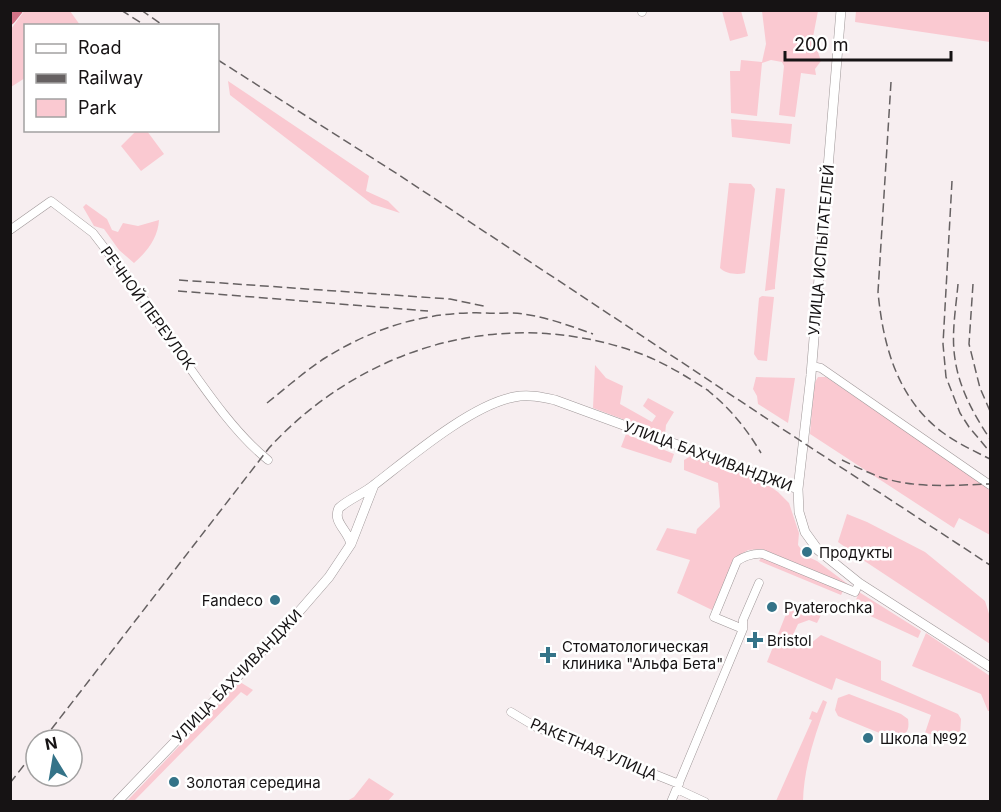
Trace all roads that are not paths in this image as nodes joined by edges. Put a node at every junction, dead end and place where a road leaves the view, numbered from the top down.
1 (841, 10) edge
2 (10, 230) edge
3 (812, 366) junction
4 (268, 460) dead end
5 (990, 484) edge
6 (374, 485) junction
7 (798, 489) junction
8 (347, 502) junction
9 (359, 521) junction
10 (345, 529) junction
11 (351, 544) junction
12 (759, 583) dead end
13 (859, 583) junction
14 (743, 629) junction
15 (990, 667) edge
16 (511, 712) dead end
17 (678, 787) junction
18 (117, 801) edge
19 (671, 801) edge
20 (705, 801) edge

1 - 3 main road, УЛИЦА ИСПЫТАТЕЛЕЙ
2 - 4 street, РЕЧНОЙ ПЕРЕУЛОК
3 - 5 street
3 - 7 main road, УЛИЦА ИСПЫТАТЕЛЕЙ
6 - 7 main road, УЛИЦА БАХЧИВАНДЖИ
6 - 8 main road, УЛИЦА БАХЧИВАНДЖИ
6 - 9 main road, УЛИЦА БАХЧИВАНДЖИ
7 - 13 main road, УЛИЦА БАХЧИВАНДЖИ
8 - 9 main road
8 - 10 main road
9 - 10 main road
9 - 11 main road, УЛИЦА БАХЧИВАНДЖИ
10 - 11 main road
11 - 18 main road, УЛИЦА БАХЧИВАНДЖИ
12 - 14 street
13 - 14 street
13 - 15 main road, УЛИЦА БАХЧИВАНДЖИ
14 - 17 street
16 - 17 street, РАКЕТНАЯ УЛИЦА
17 - 19 street
17 - 20 street, РАКЕТНАЯ УЛИЦА

